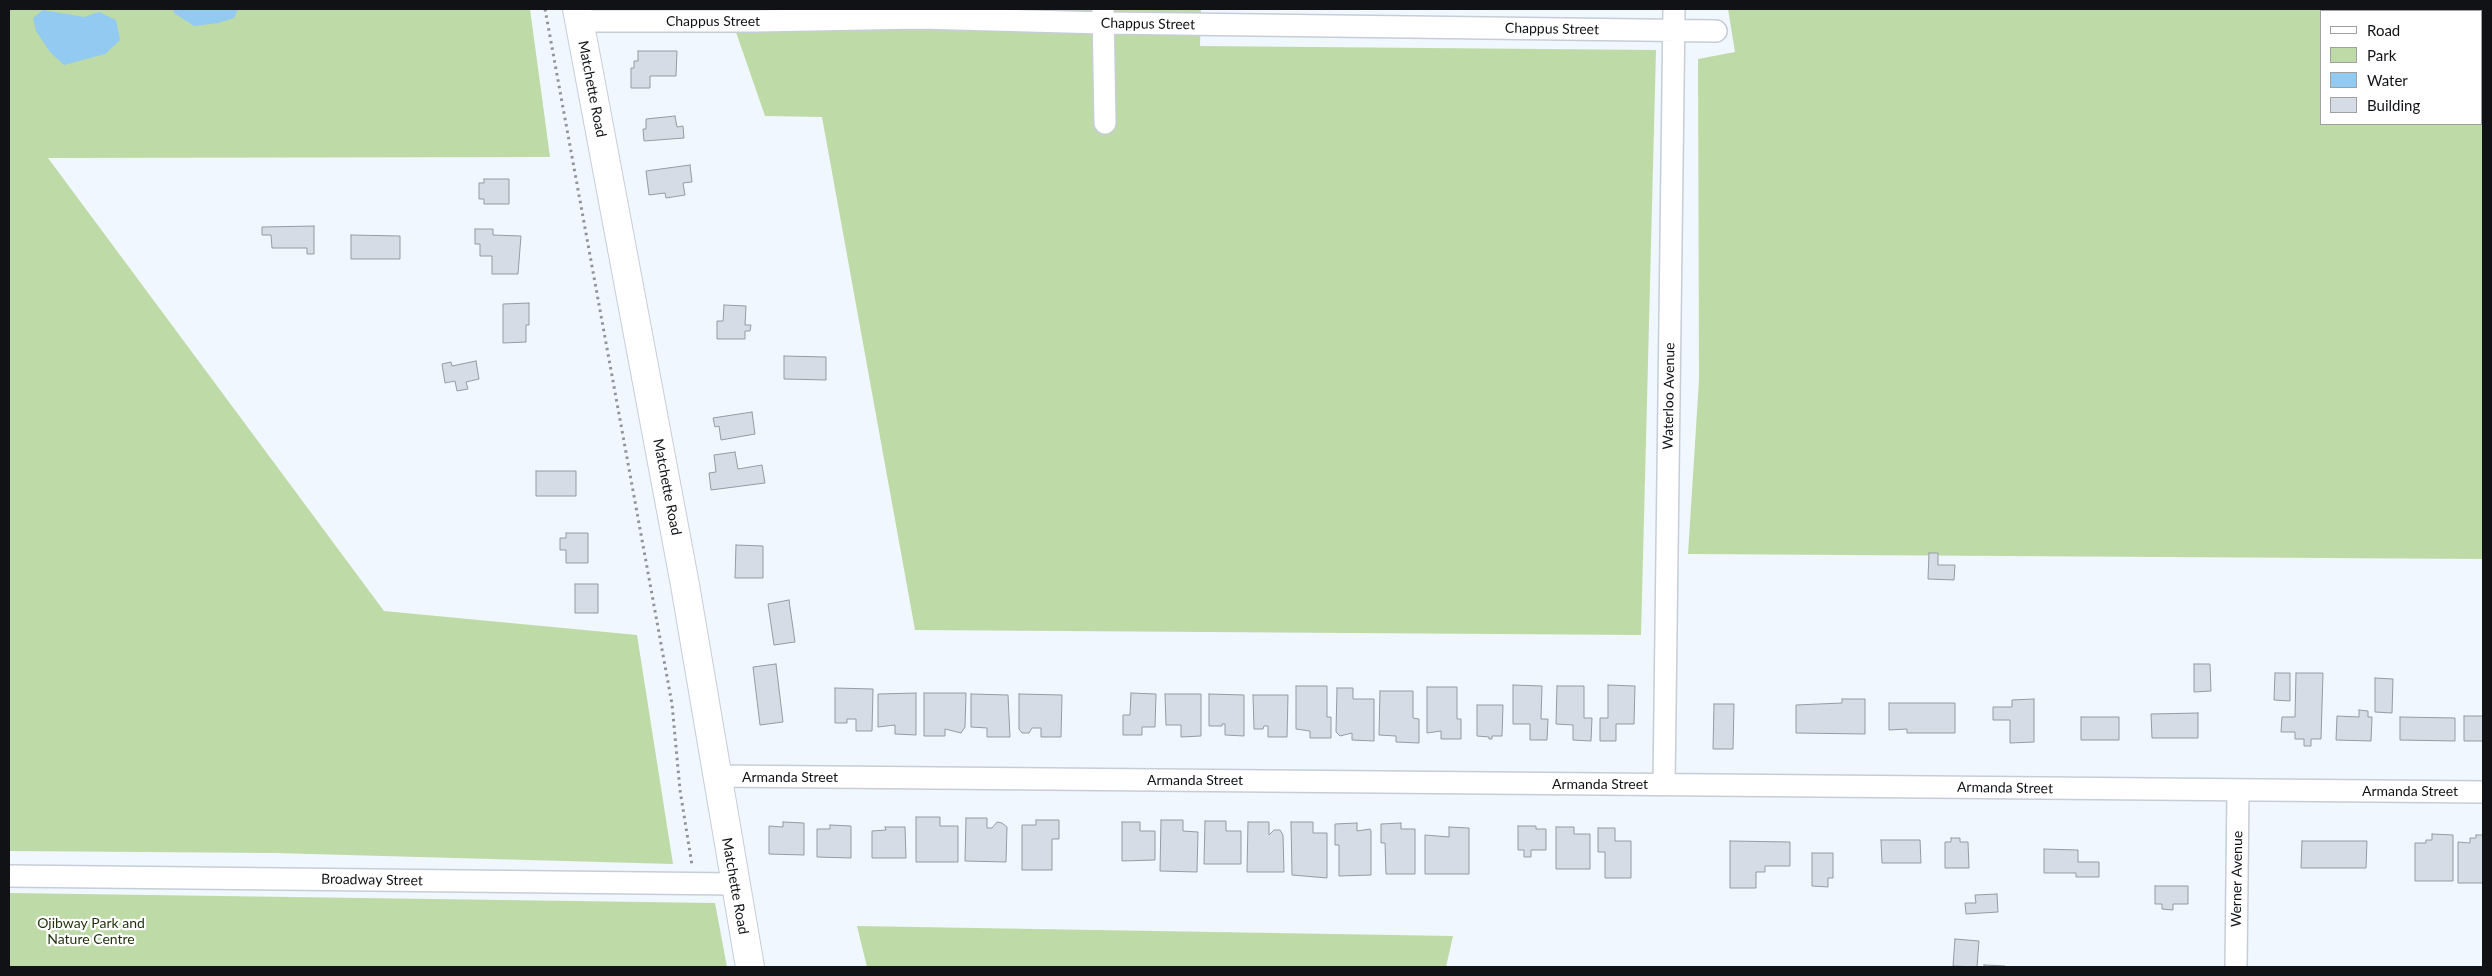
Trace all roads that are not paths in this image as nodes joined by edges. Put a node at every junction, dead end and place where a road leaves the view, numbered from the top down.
1 (1674, 9) edge
2 (578, 15) edge
3 (1103, 16) edge
4 (1674, 30) junction
5 (1716, 30) dead end
6 (1105, 123) dead end
7 (716, 776) junction
8 (1664, 784) junction
9 (2238, 790) junction
10 (2483, 792) edge
11 (9, 876) edge
12 (734, 884) junction
13 (750, 967) edge
14 (2236, 967) edge

1 - 4 street, Waterloo Avenue
2 - 3 street, Chappus Street
2 - 7 street, Matchette Road
3 - 4 street, Chappus Street
3 - 6 street
4 - 5 street, Chappus Street
4 - 8 street, Waterloo Avenue
7 - 8 street, Armanda Street
7 - 12 street, Matchette Road
8 - 9 street, Armanda Street
9 - 10 street, Armanda Street
9 - 14 street, Werner Avenue
11 - 12 street, Broadway Street
12 - 13 street, Matchette Road

